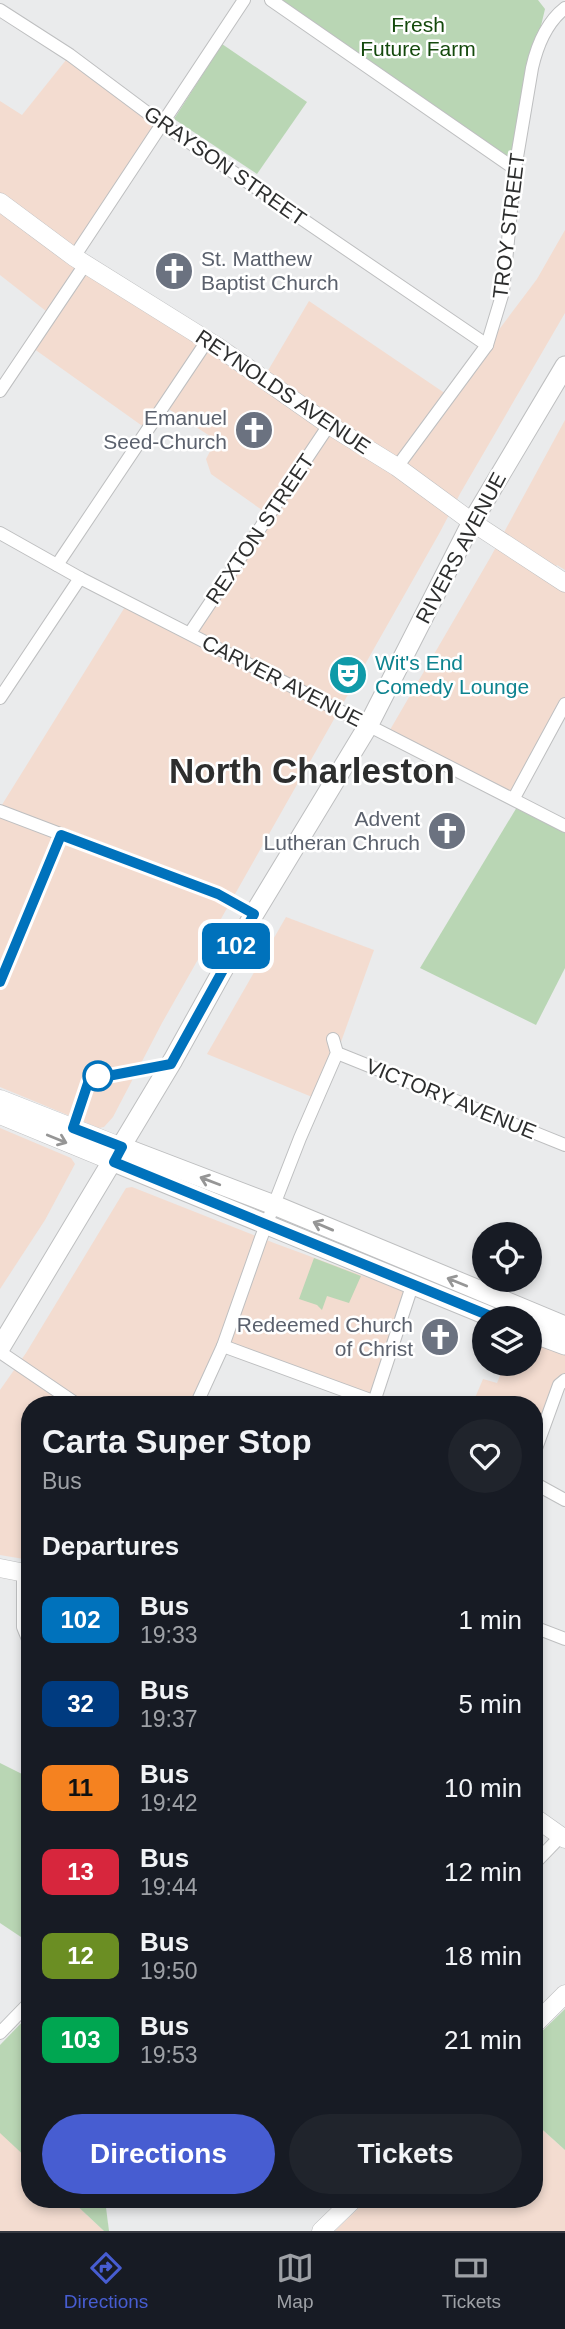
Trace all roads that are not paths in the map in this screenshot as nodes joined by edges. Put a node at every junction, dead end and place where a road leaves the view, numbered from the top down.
1 (244, 0) edge
2 (271, 0) edge
3 (565, 8) edge
4 (0, 10) edge
5 (161, 124) junction
6 (515, 169) junction
7 (0, 202) edge
8 (80, 260) junction
9 (207, 341) junction
10 (487, 345) junction
11 (565, 366) edge
12 (0, 391) edge
13 (329, 425) junction
14 (397, 467) junction
15 (472, 522) junction
16 (0, 533) edge
17 (57, 565) junction
18 (80, 578) junction
19 (565, 583) edge
20 (190, 633) junction
21 (0, 698) edge
22 (565, 704) edge
23 (368, 726) junction
24 (514, 798) junction
25 (0, 811) edge
26 (565, 826) edge
27 (61, 835) junction
28 (254, 914) junction
29 (0, 982) edge
30 (332, 1039) dead end
31 (337, 1053) junction
32 (0, 1099) edge
33 (0, 1115) edge
34 (565, 1145) edge
35 (118, 1154) junction
36 (270, 1214) junction
37 (412, 1286) junction
38 (472, 1309) edge
39 (565, 1326) edge
40 (542, 1336) edge
41 (565, 1345) edge
42 (223, 1346) junction
43 (0, 1350) edge
44 (565, 1380) edge
45 (65, 1396) edge
46 (200, 1396) edge
47 (356, 1396) edge
48 (379, 1396) edge
49 (543, 1429) edge
50 (543, 1488) edge
51 (565, 1500) edge
52 (0, 1568) edge
53 (21, 1572) edge
54 (543, 1630) edge
55 (565, 1639) edge
56 (543, 1824) edge
57 (563, 1838) edge
58 (543, 1856) edge
59 (565, 1994) edge
60 (21, 2011) edge
61 (543, 2016) edge
62 (0, 2033) edge
63 (345, 2208) edge
64 (321, 2231) edge

1 - 5 street
2 - 6 street
3 - 6 street, TROY STREET
4 - 5 street, GRAYSON STREET
5 - 8 street
5 - 10 street, GRAYSON STREET
6 - 10 street, TROY STREET
7 - 8 street, REYNOLDS AVENUE
8 - 9 street, REYNOLDS AVENUE
8 - 12 street
9 - 13 street, REYNOLDS AVENUE
9 - 17 street
10 - 14 street, TROY STREET
11 - 15 main road, RIVERS AVENUE
13 - 14 street, REYNOLDS AVENUE
13 - 20 street, REXTON STREET
14 - 15 street, REYNOLDS AVENUE
15 - 19 street, REYNOLDS AVENUE
15 - 23 main road, RIVERS AVENUE
16 - 17 street, CARVER AVENUE
17 - 18 street, CARVER AVENUE
18 - 20 street, CARVER AVENUE
18 - 21 street
20 - 23 street, CARVER AVENUE
22 - 24 street
23 - 24 street, CARVER AVENUE
23 - 28 main road, RIVERS AVENUE
24 - 26 street, CARVER AVENUE
25 - 27 street
27 - 28 street
27 - 29 street
28 - 35 main road, RIVERS AVENUE
30 - 31 street
31 - 34 street, VICTORY AVENUE
31 - 36 street
32 - 35 street
33 -> 35 street
35 - 36 main road
35 - 43 main road, RIVERS AVENUE
36 - 37 main road
39 -> 36 main road
36 - 42 street
37 - 38 main road
37 - 48 street
40 - 41 main road
42 - 46 street
42 - 47 street
43 - 45 street
44 - 49 street
50 - 51 street
52 - 53 street
54 - 55 street
56 - 57 street
57 - 58 street
59 - 61 street
60 - 62 street
63 - 64 street

